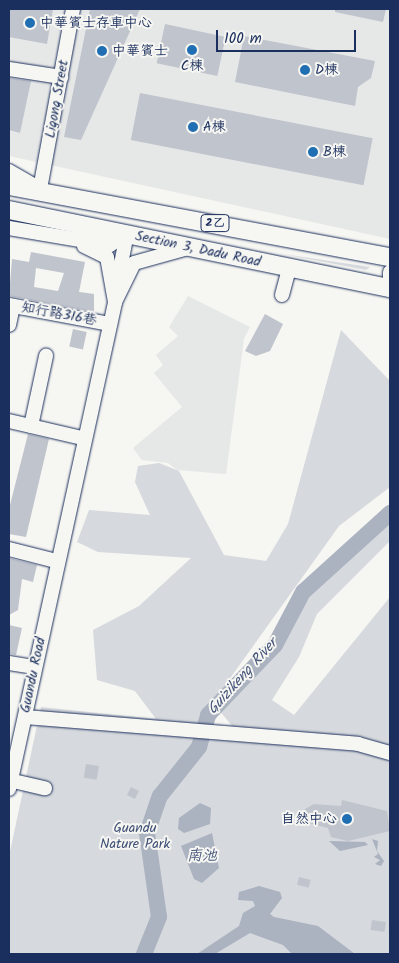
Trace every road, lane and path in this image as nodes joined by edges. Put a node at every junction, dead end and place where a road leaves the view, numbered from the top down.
1 (73, 9) edge
2 (9, 69) edge
3 (61, 77) junction
4 (9, 171) edge
5 (9, 186) edge
6 (40, 189) junction
7 (9, 210) edge
8 (9, 228) edge
9 (127, 233) junction
10 (54, 237) junction
11 (188, 248) junction
12 (390, 257) edge
13 (289, 268) junction
14 (390, 284) edge
15 (114, 287) junction
16 (282, 296) dead end
17 (115, 302) junction
18 (11, 306) edge
19 (110, 324) junction
20 (9, 325) edge
21 (46, 356) dead end
22 (9, 421) edge
23 (31, 426) junction
24 (82, 438) junction
25 (9, 549) edge
26 (56, 561) junction
27 (9, 663) edge
28 (35, 667) junction
29 (24, 716) junction
30 (390, 753) edge
31 (9, 783) edge
32 (45, 788) dead end

1 - 3 street, Ligong Street
2 - 3 street
3 - 6 street, Ligong Street
4 - 6 street, Section 3, Dadu Road
5 - 6 main road, Section 3, Dadu Road / 2乙
6 - 12 main road, Section 3, Dadu Road / 2乙
7 - 9 main road, Section 3, Dadu Road / 2乙
8 - 10 street
9 - 10 street
9 - 11 main road, Section 3, Dadu Road / 2乙
9 - 15 street
10 - 15 street
11 - 13 main road, Section 3, Dadu Road / 2乙
11 - 17 street
13 - 14 main road, Section 3, Dadu Road / 2乙
13 - 16 street
15 - 17 street
17 - 19 street, Guandu Road
18 - 19 street, 知行路316巷
18 - 20 street
19 - 24 street, Guandu Road
21 - 23 street
22 - 23 street
23 - 24 street
24 - 26 street, Guandu Road
25 - 26 street
26 - 28 street, Guandu Road
27 - 28 street
28 - 29 street, Guandu Road
29 - 30 street
29 - 31 street, Guandu Road
31 - 32 street

